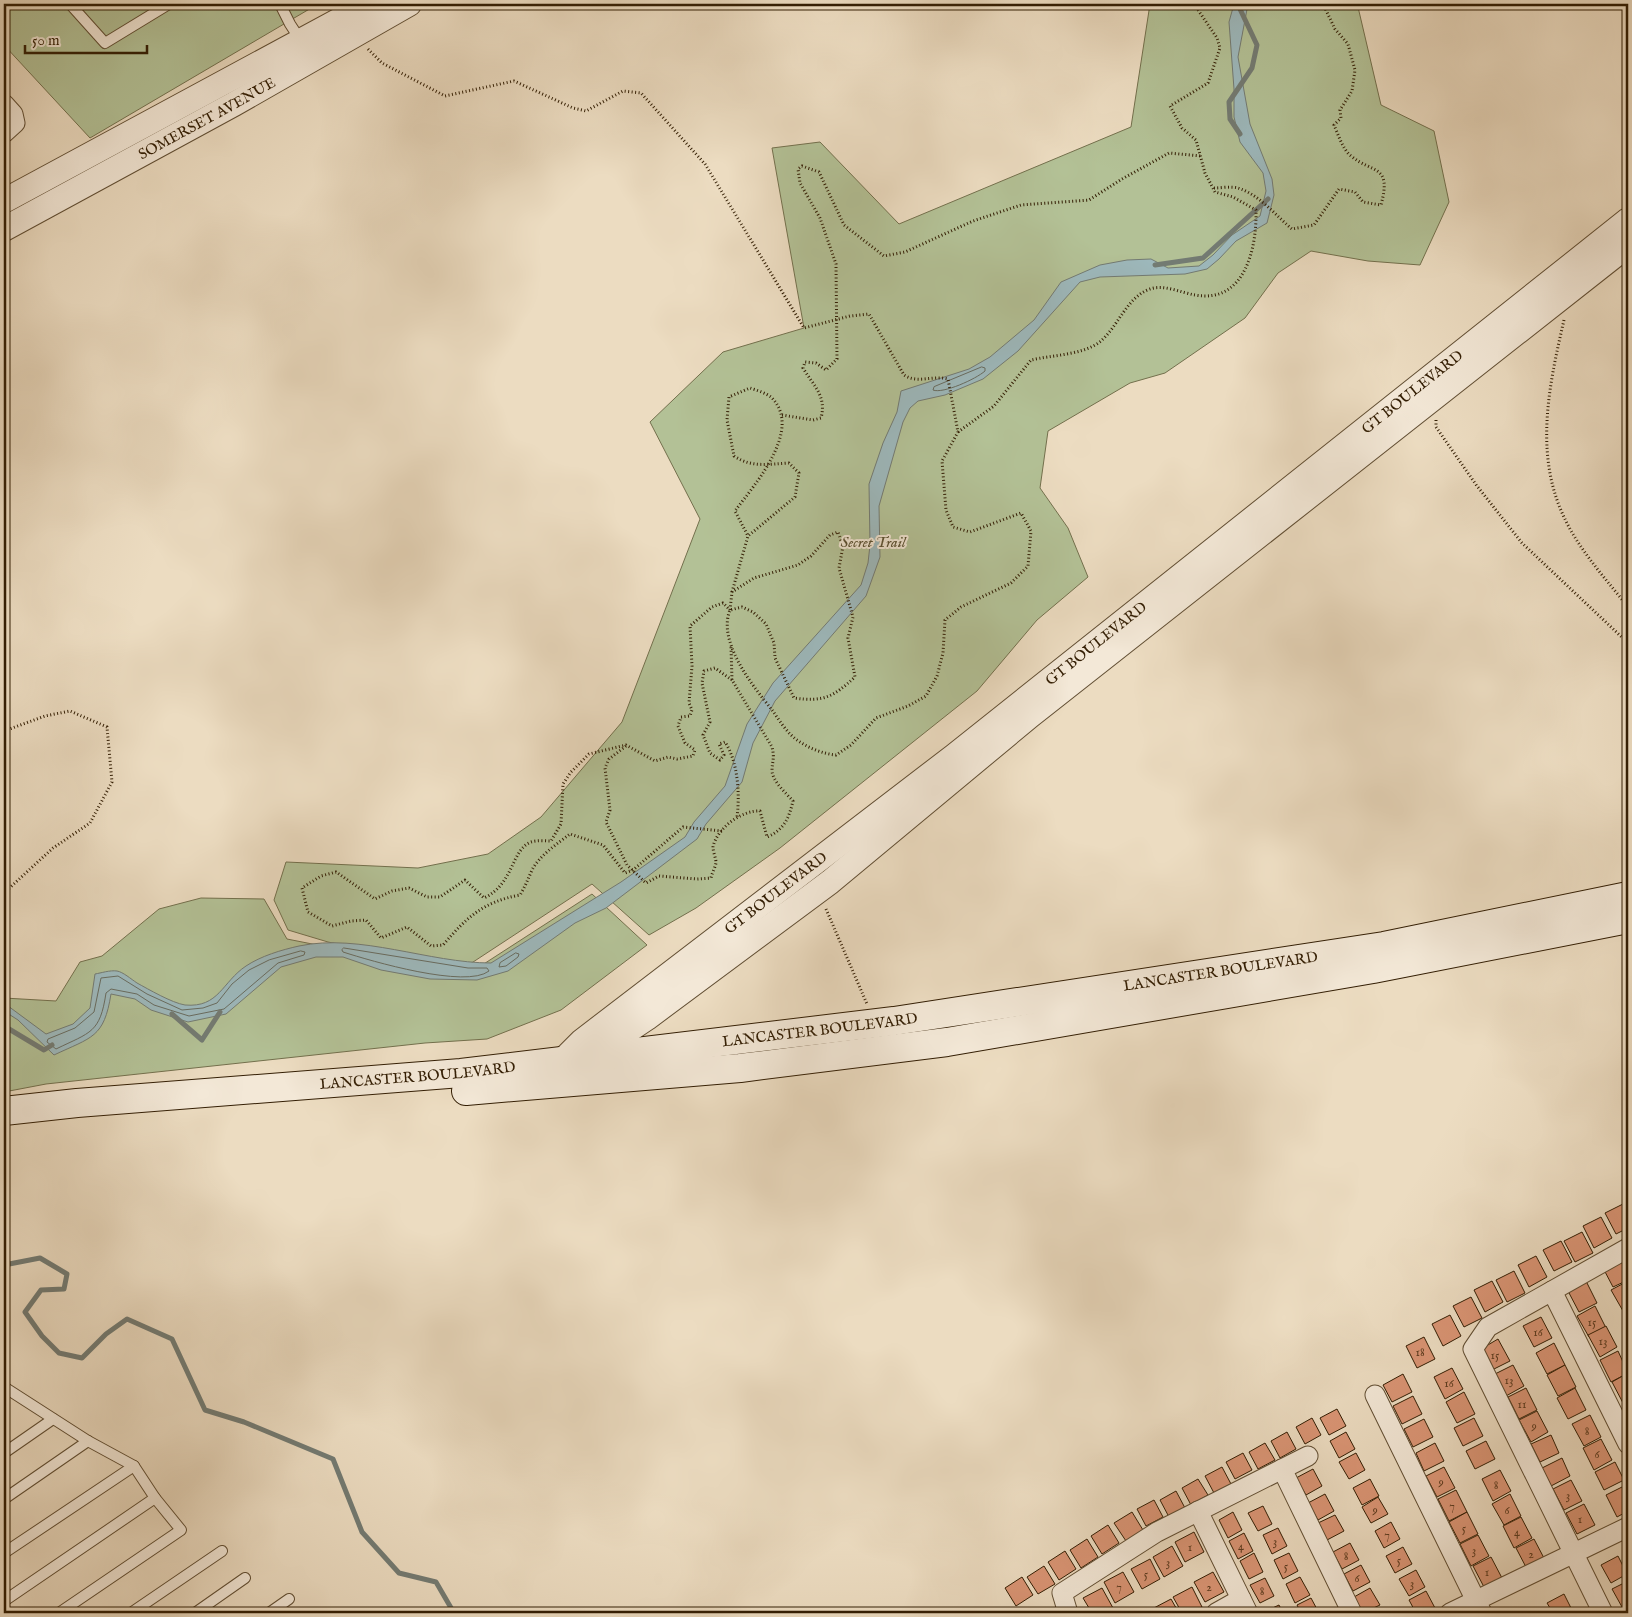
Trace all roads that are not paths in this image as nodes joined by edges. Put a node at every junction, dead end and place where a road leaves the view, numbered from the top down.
1 (70, 4) edge
2 (169, 4) edge
3 (280, 4) edge
4 (369, 4) edge
5 (409, 4) edge
6 (307, 51) junction
7 (4, 104) edge
8 (10, 128) edge
9 (4, 201) edge
10 (1628, 220) edge
11 (4, 229) edge
12 (1628, 245) edge
13 (1628, 896) edge
14 (1628, 919) edge
15 (588, 1058) junction
16 (555, 1077) junction
17 (4, 1111) edge
18 (4, 1129) edge
19 (1628, 1248) edge
20 (1552, 1291) junction
21 (4, 1386) edge
22 (13, 1392) junction
23 (1375, 1395) dead end
24 (4, 1399) edge
25 (53, 1419) junction
26 (88, 1441) junction
27 (1628, 1444) edge
28 (4, 1452) edge
29 (1308, 1456) dead end
30 (134, 1466) junction
31 (1282, 1469) junction
32 (155, 1498) junction
33 (4, 1499) edge
34 (1198, 1511) junction
35 (1628, 1527) edge
36 (222, 1552) dead end
37 (4, 1553) edge
38 (1573, 1553) junction
39 (245, 1578) dead end
40 (289, 1599) dead end
41 (4, 1601) edge
42 (1244, 1606) edge
43 (1479, 1607) edge
44 (59, 1613) edge
45 (131, 1613) edge
46 (195, 1613) edge
47 (269, 1613) edge
48 (1068, 1613) edge
49 (1216, 1613) edge
50 (1352, 1613) edge
51 (1450, 1613) edge
52 (1603, 1613) edge

1 - 2 lane
3 - 6 lane
4 - 6 street, SOMERSET AVENUE
5 - 6 street, SOMERSET AVENUE
6 - 9 street, SOMERSET AVENUE
6 - 11 street, SOMERSET AVENUE
7 - 8 street
10 - 16 street, GT BOULEVARD
12 - 15 street, GT BOULEVARD
13 - 15 main road, LANCASTER BOULEVARD
14 - 16 main road, LANCASTER BOULEVARD
15 - 16 main road, LANCASTER BOULEVARD
16 - 17 main road, LANCASTER BOULEVARD
16 - 18 main road, LANCASTER BOULEVARD
19 - 20 street
20 - 27 street
20 - 38 street
21 - 22 lane
22 - 24 lane
22 - 25 lane
23 - 43 street
25 - 26 lane
25 - 28 lane
26 - 30 lane
26 - 33 lane
29 - 31 street
30 - 32 lane
30 - 37 lane
31 - 34 street
31 - 50 street
32 - 41 lane
32 - 44 lane
34 - 42 street
34 - 48 street
35 - 38 street
36 - 45 lane
38 - 43 street
38 - 52 street
39 - 46 lane
40 - 47 lane
42 - 49 street
43 - 51 street

